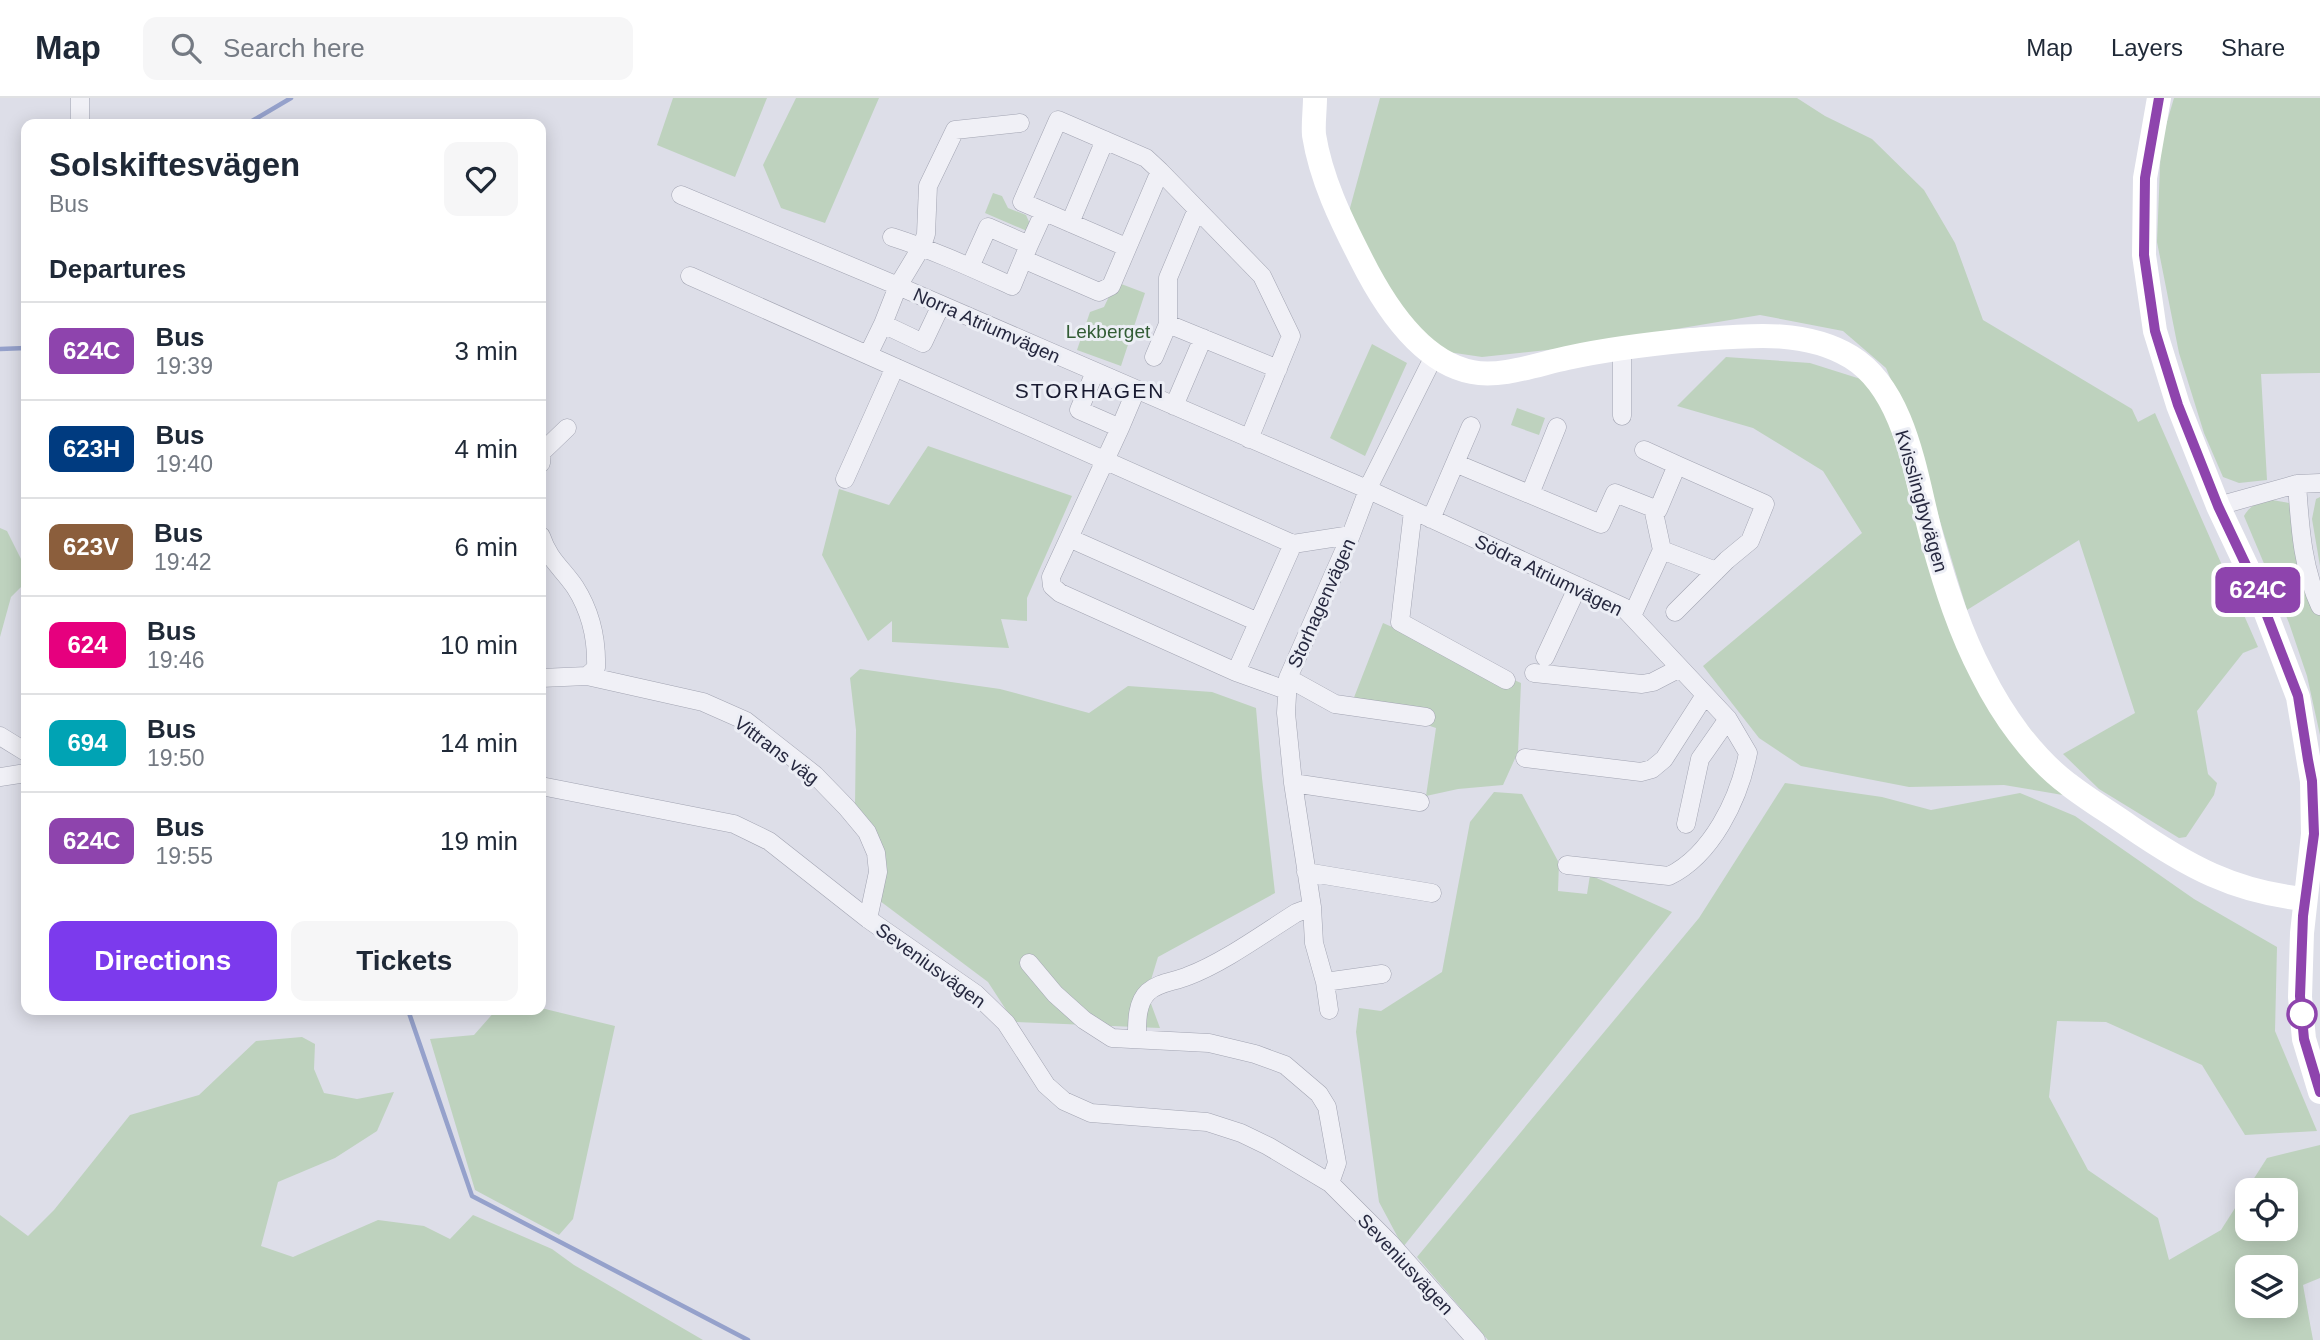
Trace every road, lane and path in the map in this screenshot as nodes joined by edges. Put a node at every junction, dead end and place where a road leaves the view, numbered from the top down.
1 (80, 98) edge
2 (1315, 98) edge
3 (2159, 98) edge
4 (80, 119) edge
5 (1020, 122) dead end
6 (1105, 140) junction
7 (1160, 171) junction
8 (681, 195) dead end
9 (1197, 209) junction
10 (1044, 212) junction
11 (1070, 223) junction
12 (892, 237) dead end
13 (922, 246) junction
14 (1126, 247) junction
15 (1026, 252) junction
16 (970, 267) junction
17 (690, 276) dead end
18 (898, 286) junction
19 (941, 305) junction
20 (883, 324) junction
21 (1168, 324) junction
22 (1203, 338) junction
23 (924, 340) junction
24 (1622, 346) junction
25 (869, 355) junction
26 (1434, 356) junction
27 (1154, 357) dead end
28 (1278, 369) junction
29 (902, 370) junction
30 (1095, 372) junction
31 (1136, 390) junction
32 (1174, 406) junction
33 (1622, 416) dead end
34 (1471, 426) dead end
35 (1557, 427) dead end
36 (567, 428) dead end
37 (1120, 428) junction
38 (1249, 439) junction
39 (546, 448) edge
40 (1644, 450) dead end
41 (1105, 460) junction
42 (1455, 463) junction
43 (1676, 465) junction
44 (845, 480) dead end
45 (2320, 483) edge
46 (2297, 484) junction
47 (1369, 490) junction
48 (1530, 494) junction
49 (2218, 506) junction
50 (1653, 508) junction
51 (1413, 511) junction
52 (1431, 519) junction
53 (1351, 535) junction
54 (1069, 538) junction
55 (1293, 544) junction
56 (1662, 550) junction
57 (546, 552) edge
58 (1716, 571) junction
59 (1578, 586) junction
60 (2320, 606) edge
61 (1675, 612) dead end
62 (1632, 616) junction
63 (1258, 622) junction
64 (1545, 657) dead end
65 (1680, 667) junction
66 (1236, 672) junction
67 (1534, 673) dead end
68 (587, 676) junction
69 (546, 678) edge
70 (1506, 680) dead end
71 (1287, 684) junction
72 (1705, 695) junction
73 (1426, 717) dead end
74 (1728, 719) junction
75 (0, 736) edge
76 (21, 749) edge
77 (1525, 758) dead end
78 (21, 774) edge
79 (0, 777) edge
80 (1293, 783) junction
81 (546, 787) edge
82 (1420, 802) dead end
83 (1686, 824) dead end
84 (1567, 865) dead end
85 (1306, 872) junction
86 (1432, 893) dead end
87 (2305, 899) junction
88 (1312, 907) junction
89 (868, 919) junction
90 (1029, 963) dead end
91 (1382, 974) dead end
92 (1325, 982) junction
93 (1329, 1010) dead end
94 (1137, 1039) junction
95 (2320, 1092) edge
96 (1331, 1183) junction
97 (1476, 1340) edge

1 - 4 street
2 - 26 street, Kvisslingbyvägen
3 - 49 street
5 - 13 street
6 - 7 street
6 - 10 street
6 - 11 street
7 - 9 street
7 - 14 street
8 - 18 street, Norra Atriumvägen
9 - 21 street
9 - 28 street
10 - 11 street
10 - 15 street
11 - 14 street
12 - 13 street
13 - 16 street
13 - 18 street
14 - 15 street
15 - 16 street
15 - 16 street
17 - 25 street
18 - 19 street, Norra Atriumvägen
18 - 20 street
19 - 23 street
19 - 30 street, Norra Atriumvägen
20 - 23 street
20 - 25 street
21 - 22 street
21 - 27 street
22 - 28 street
22 - 32 street
23 - 29 street
24 - 26 street, Kvisslingbyvägen
24 - 33 street
24 - 87 street, Kvisslingbyvägen
25 - 29 street
26 - 47 street, Storhagenvägen
28 - 38 street
29 - 41 street
29 - 44 street
30 - 31 street, Norra Atriumvägen
30 - 37 street
31 - 32 street, Norra Atriumvägen
31 - 37 street
32 - 38 street, Norra Atriumvägen
34 - 42 street
35 - 48 street
36 - 39 street
37 - 41 street
38 - 47 street, Norra Atriumvägen
40 - 43 street
41 - 54 street
41 - 55 street
42 - 48 street
42 - 52 street
43 - 50 street
43 - 58 street
45 - 46 street
46 - 49 street
46 - 60 street
47 - 51 street, Södra Atriumvägen
47 - 53 street, Storhagenvägen
48 - 50 street
49 - 87 street
50 - 56 street
51 - 52 street, Södra Atriumvägen
51 - 70 street
52 - 59 street, Södra Atriumvägen
53 - 55 street
53 - 71 street, Storhagenvägen
54 - 63 street
54 - 66 street
55 - 63 street
56 - 58 street
56 - 62 street
57 - 68 street
58 - 61 street
59 - 62 street, Södra Atriumvägen
59 - 64 street
62 - 65 street, Södra Atriumvägen
63 - 66 street
65 - 67 street
65 - 72 street, Södra Atriumvägen
66 - 71 street
68 - 69 street, Vittrans väg
68 - 89 street, Vittrans väg
71 - 73 street
71 - 80 street, Storhagenvägen
72 - 74 street, Södra Atriumvägen
72 - 77 street
74 - 83 street
74 - 84 street, Södra Atriumvägen
75 - 76 street
78 - 79 street
80 - 82 street
80 - 85 street, Storhagenvägen
81 - 89 street, Seveniusvägen
85 - 86 street
85 - 88 street, Storhagenvägen
87 - 95 street
88 - 92 street, Storhagenvägen
88 - 94 street
89 - 96 street, Seveniusvägen
90 - 94 street
91 - 92 street
92 - 93 street, Storhagenvägen
94 - 96 street
96 - 97 street, Seveniusvägen

